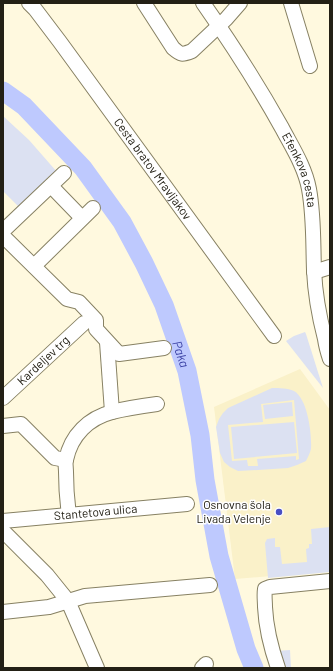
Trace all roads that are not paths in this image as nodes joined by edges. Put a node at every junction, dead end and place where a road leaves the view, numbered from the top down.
1 (29, 3) edge
2 (144, 3) edge
3 (203, 3) edge
4 (240, 3) edge
5 (291, 3) edge
6 (219, 26) junction
7 (310, 66) dead end
8 (64, 173) dead end
9 (52, 186) junction
10 (93, 208) dead end
11 (82, 218) junction
12 (3, 231) edge
13 (3, 236) edge
14 (34, 266) junction
15 (330, 267) edge
16 (314, 272) junction
17 (84, 323) dead end
18 (274, 336) dead end
19 (107, 342) junction
20 (164, 348) dead end
21 (330, 359) edge
22 (3, 398) edge
23 (157, 404) dead end
24 (112, 412) junction
25 (3, 426) edge
26 (66, 460) junction
27 (187, 504) dead end
28 (69, 514) junction
29 (3, 520) edge
30 (3, 531) edge
31 (330, 581) edge
32 (210, 585) dead end
33 (68, 601) junction
34 (3, 612) edge
35 (97, 668) edge
36 (278, 668) edge

1 - 18 street, Cesta bratov Mravljakov
2 - 6 street
3 - 6 street, Efenkova cesta
4 - 6 street
5 - 7 street
6 - 16 street, Efenkova cesta
8 - 9 street
9 - 11 street
9 - 12 street
10 - 11 street
11 - 14 street
13 - 14 street
14 - 19 street
15 - 16 street
16 - 21 street, Efenkova cesta
17 - 22 street, Kardeljev trg
19 - 20 street
19 - 24 street
23 - 24 street
24 - 26 street
25 - 26 street
26 - 28 street
27 - 28 street, Stantetova ulica
28 - 29 street, Stantetova ulica
30 - 33 street
31 - 36 street
32 - 33 street
33 - 34 street
33 - 35 street

